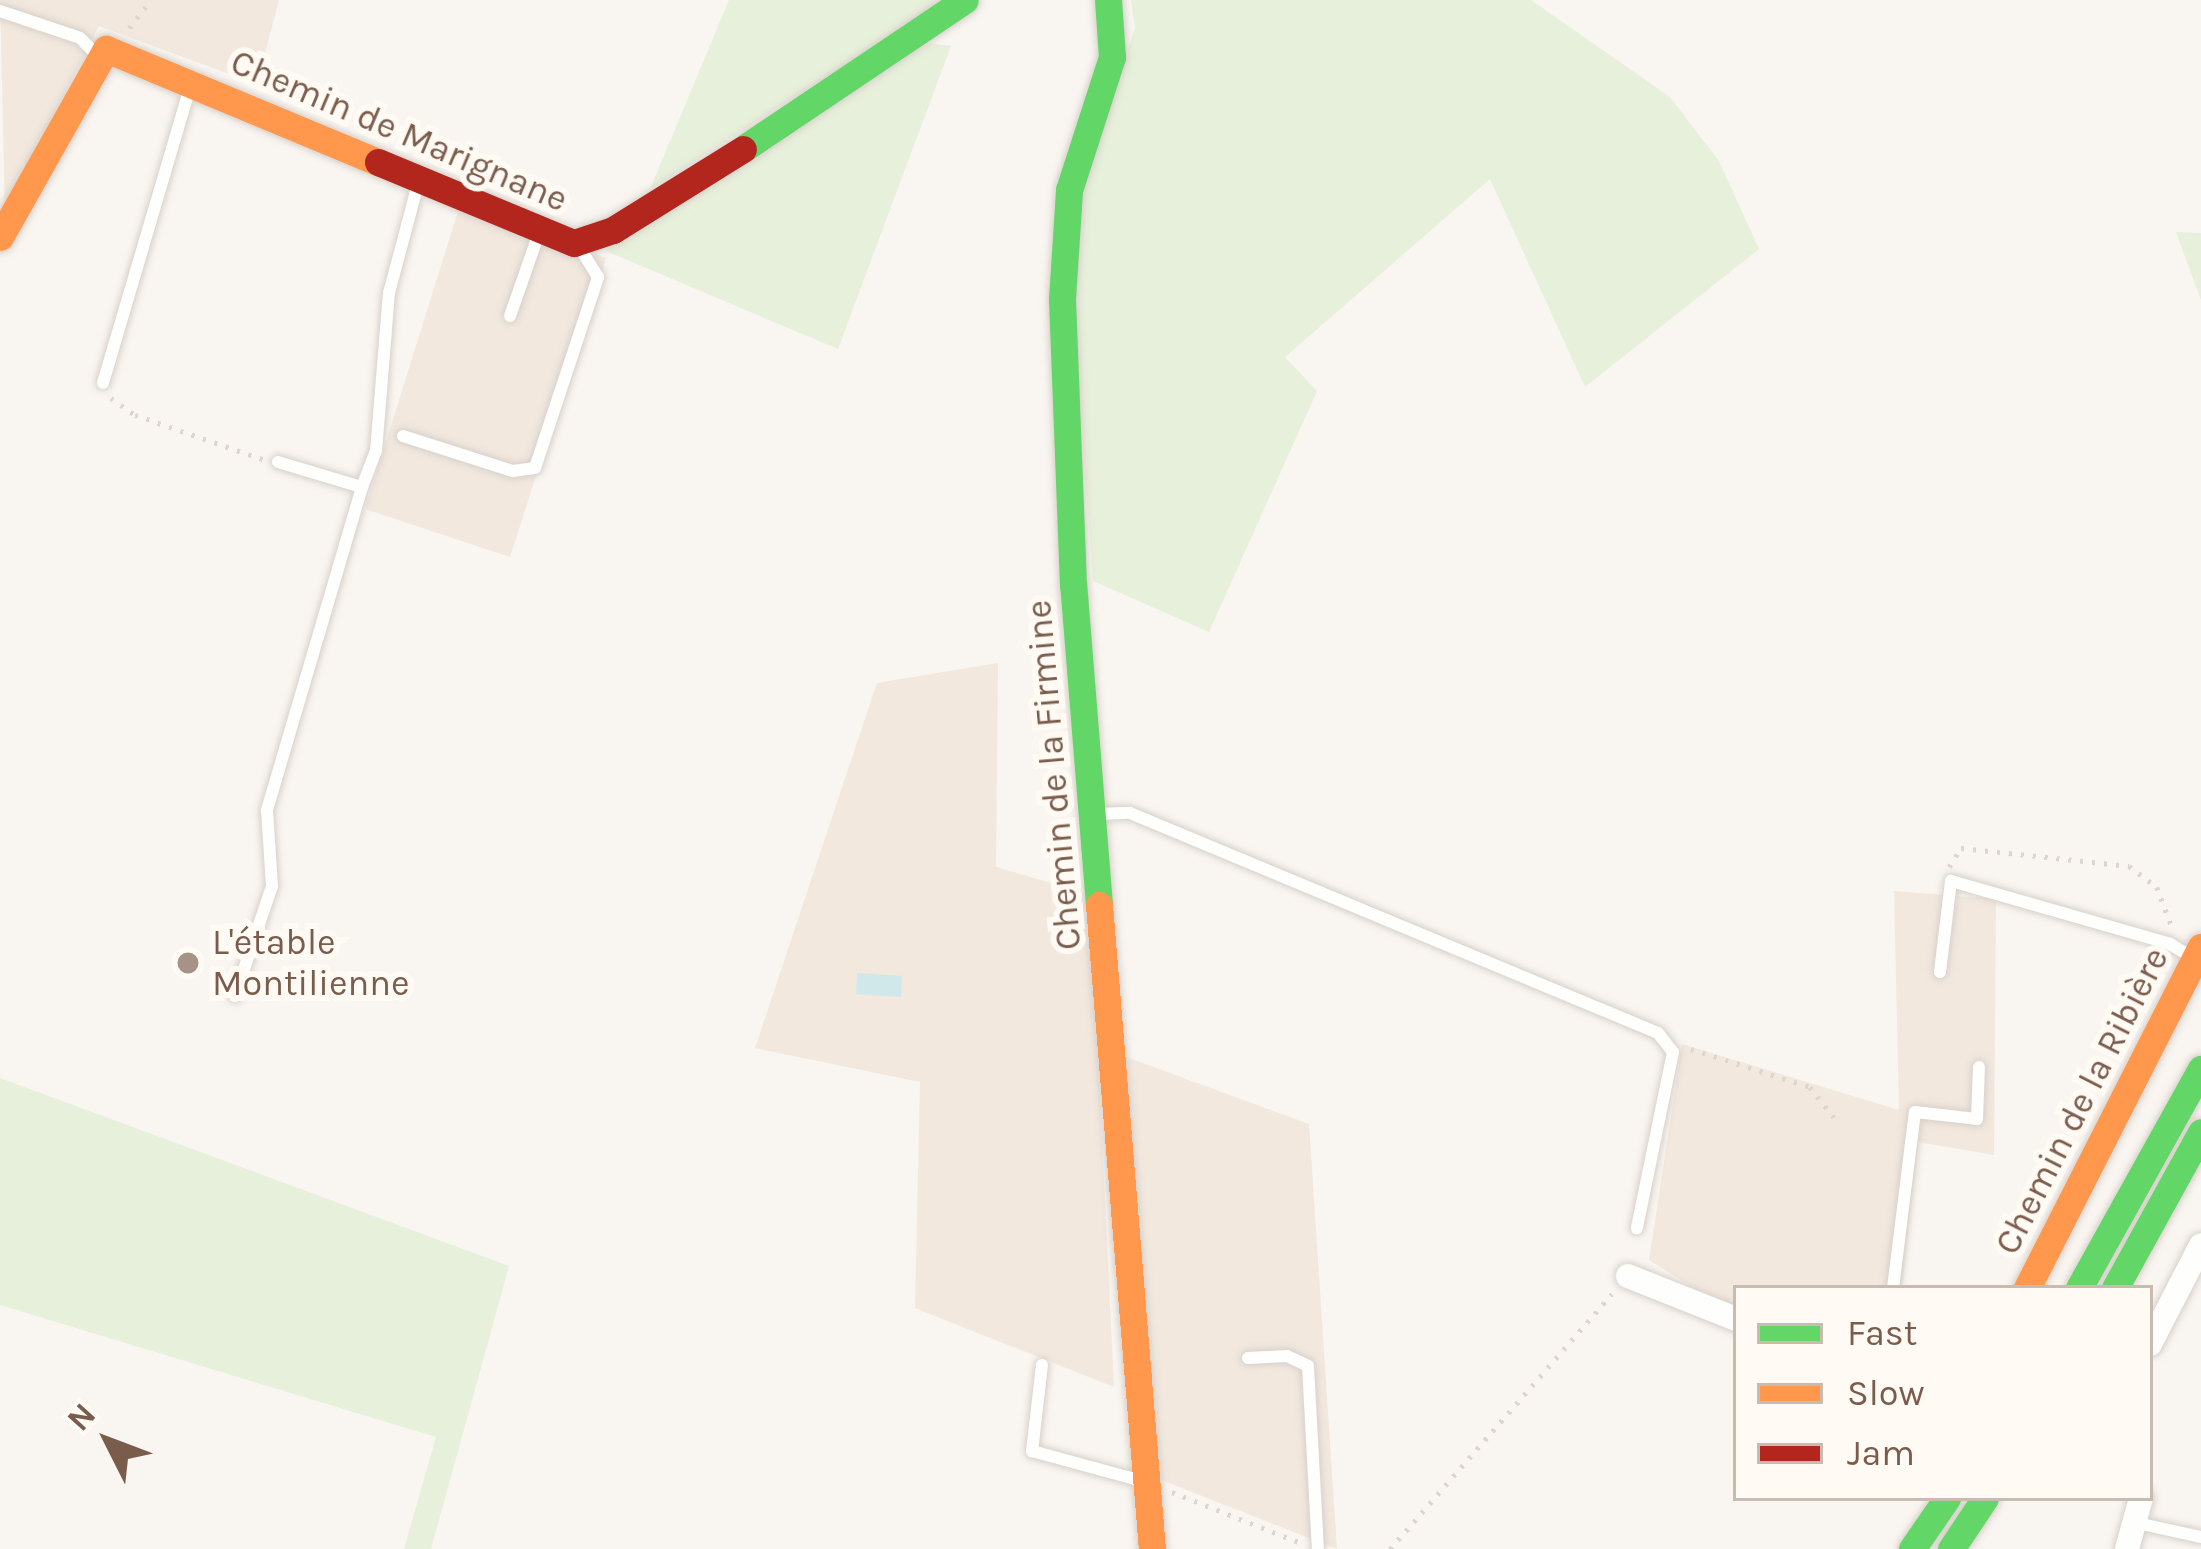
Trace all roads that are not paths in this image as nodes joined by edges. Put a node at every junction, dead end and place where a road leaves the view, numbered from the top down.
1 (965, 0) edge
2 (1108, 0) edge
3 (0, 11) edge
4 (105, 51) junction
5 (189, 82) junction
6 (421, 177) junction
7 (540, 232) junction
8 (0, 237) edge
9 (574, 243) junction
10 (510, 316) dead end
11 (103, 383) road end
12 (403, 436) dead end
13 (278, 462) road end
14 (362, 487) junction
15 (1096, 814) junction
16 (2193, 952) edge
17 (1940, 972) dead end
18 (235, 996) dead end
19 (1979, 1066) dead end
20 (2201, 1069) edge
21 (2201, 1132) edge
22 (1637, 1228) dead end
23 (2201, 1245) edge
24 (1628, 1276) road end
25 (1893, 1285) edge
26 (2028, 1285) edge
27 (2081, 1285) edge
28 (2117, 1285) edge
29 (1733, 1318) edge
30 (2153, 1338) edge
31 (1248, 1358) dead end
32 (1042, 1365) dead end
33 (1147, 1483) junction
34 (1945, 1501) edge
35 (1983, 1501) edge
36 (2139, 1510) edge
37 (2201, 1537) edge
38 (1152, 1549) edge
39 (1318, 1549) edge
40 (1912, 1549) edge
41 (1951, 1549) edge
42 (2127, 1549) edge

1 - 9 main road, Chemin de Marignane
2 - 15 main road, Chemin de la Firmine
3 - 4 lane
4 - 5 main road, Chemin de Marignane
4 - 8 main road
5 - 6 main road, Chemin de Marignane
5 - 11 lane
6 - 7 main road, Chemin de Marignane
6 - 14 lane
7 - 9 main road, Chemin de Marignane
7 - 10 lane
9 - 12 lane
13 - 14 lane
14 - 18 lane
15 - 22 lane
15 - 33 main road, Chemin de la Firmine
16 - 17 lane
16 - 26 main road, Chemin de la Ribière
19 - 25 lane
20 - 27 main road
21 - 28 main road
23 - 30 street
24 - 29 street
31 - 39 lane
32 - 33 lane
33 - 38 main road, Chemin de la Firmine
34 - 40 main road
35 - 41 main road
36 - 37 lane
36 - 42 street

